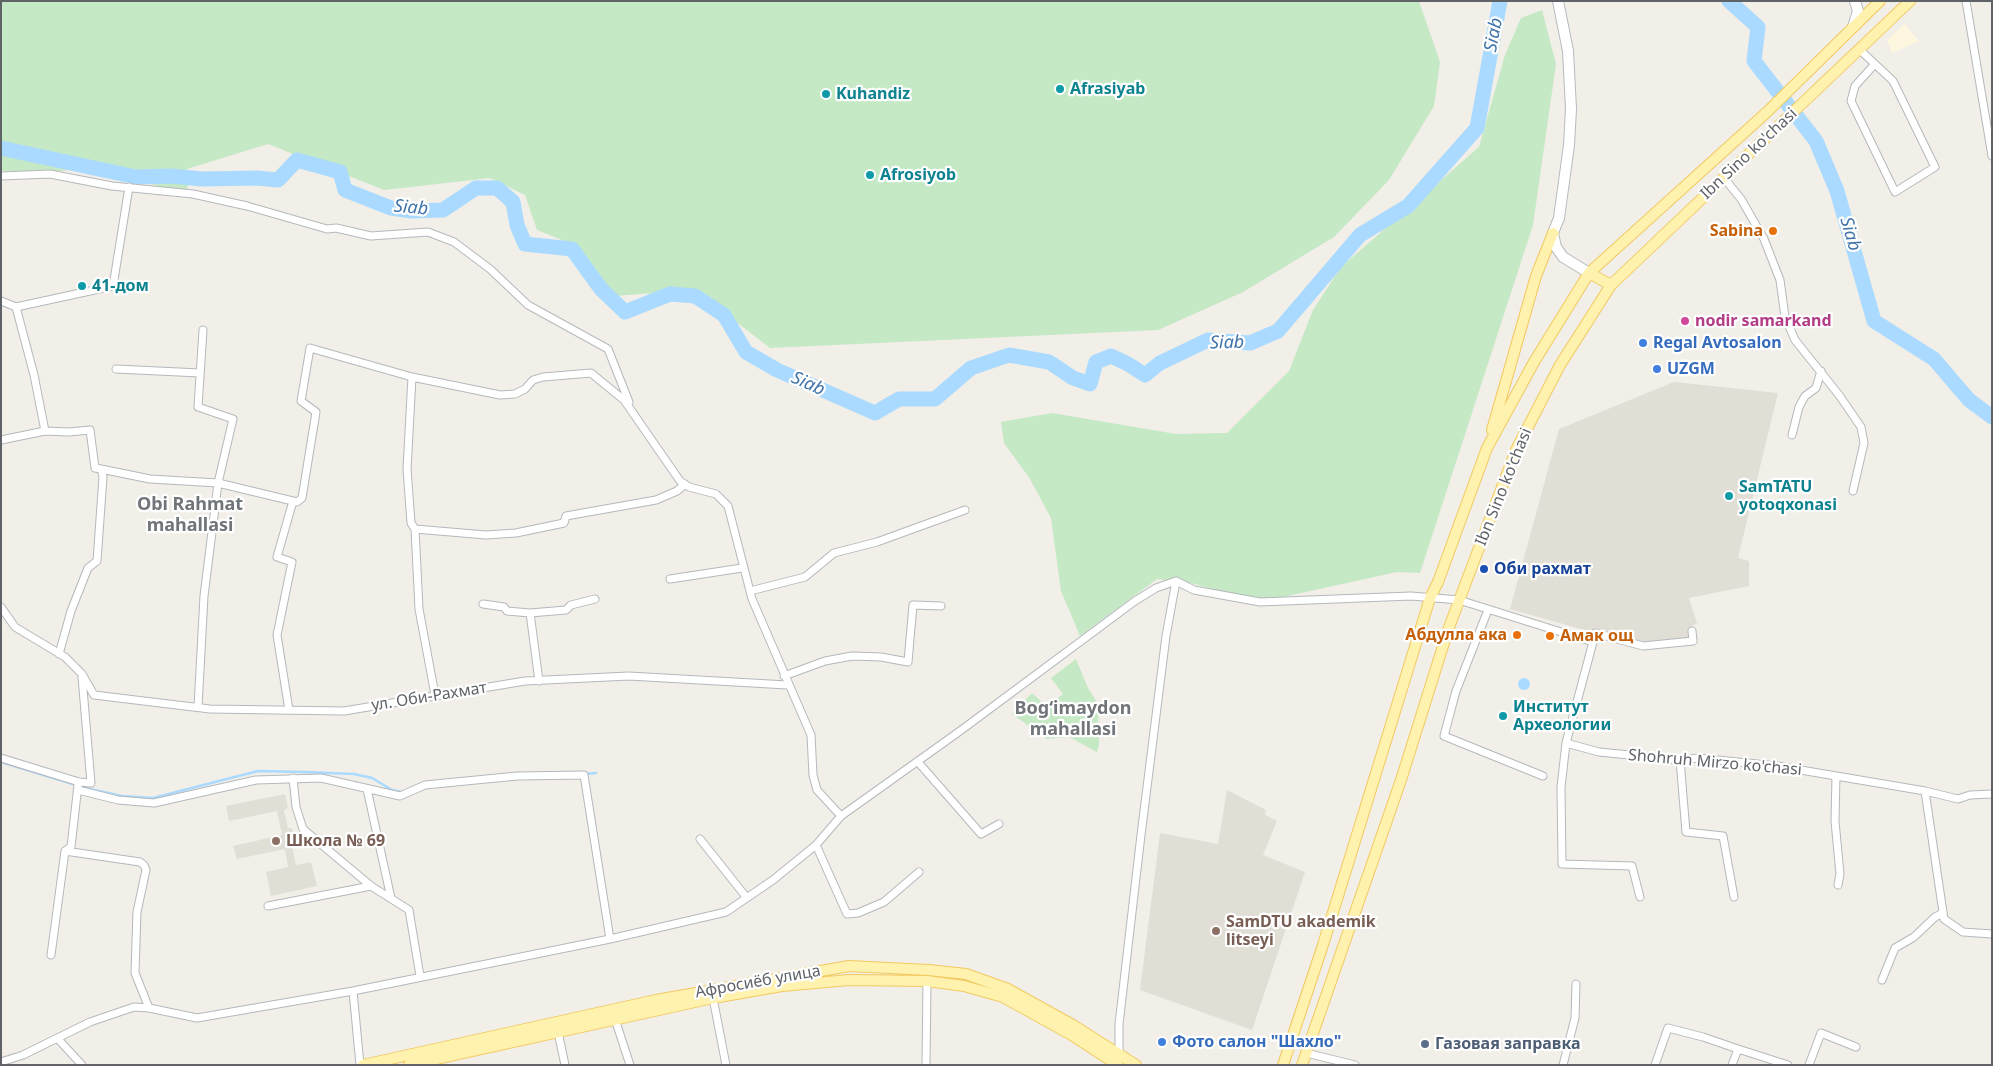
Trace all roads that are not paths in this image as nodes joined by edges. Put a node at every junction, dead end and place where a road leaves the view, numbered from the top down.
1 (1558, 1) edge
2 (1855, 1) edge
3 (1880, 1) edge
4 (1910, 1) edge
5 (1966, 1) edge
6 (1853, 27) junction
7 (1859, 49) junction
8 (1874, 65) junction
9 (1992, 156) edge
10 (1, 176) edge
11 (1724, 178) junction
12 (129, 187) junction
13 (1553, 233) junction
14 (1589, 273) junction
15 (1611, 284) junction
16 (1, 300) edge
17 (16, 307) junction
18 (202, 330) dead end
19 (116, 369) dead end
20 (1821, 371) junction
21 (200, 373) junction
22 (412, 377) junction
23 (631, 408) junction
24 (45, 431) junction
25 (1792, 435) dead end
26 (1, 440) edge
27 (1487, 448) junction
28 (101, 469) junction
29 (218, 483) junction
30 (684, 485) junction
31 (1853, 491) dead end
32 (293, 501) junction
33 (965, 510) dead end
34 (415, 529) junction
35 (742, 568) junction
36 (670, 579) dead end
37 (1176, 582) junction
38 (750, 591) junction
39 (1430, 598) junction
40 (595, 600) dead end
41 (1459, 600) junction
42 (483, 604) dead end
43 (941, 606) dead end
44 (1, 607) edge
45 (1488, 610) junction
46 (530, 613) junction
47 (1692, 631) dead end
48 (1593, 642) junction
49 (59, 654) junction
50 (82, 674) junction
51 (784, 676) junction
52 (539, 681) junction
53 (787, 685) junction
54 (435, 696) junction
55 (198, 707) junction
56 (290, 710) junction
57 (1566, 743) junction
58 (1, 758) edge
59 (1680, 760) junction
60 (918, 762) junction
61 (1543, 776) dead end
62 (1836, 776) junction
63 (293, 778) junction
64 (78, 786) junction
65 (367, 789) junction
66 (1925, 790) junction
67 (1992, 794) edge
68 (841, 816) junction
69 (999, 824) dead end
70 (700, 839) dead end
71 (816, 844) junction
72 (65, 851) junction
73 (919, 872) dead end
74 (1838, 885) dead end
75 (371, 886) junction
76 (1640, 896) dead end
77 (1734, 897) dead end
78 (391, 898) junction
79 (747, 898) junction
80 (268, 906) dead end
81 (1942, 913) junction
82 (1992, 934) edge
83 (610, 939) junction
84 (51, 955) dead end
85 (420, 976) junction
86 (1882, 980) dead end
87 (927, 981) junction
88 (1576, 984) dead end
89 (353, 991) junction
90 (713, 998) junction
91 (149, 1008) junction
92 (615, 1020) junction
93 (558, 1032) junction
94 (58, 1039) junction
95 (1856, 1047) dead end
96 (1738, 1049) junction
97 (1306, 1052) junction
98 (442, 1057) edge
99 (1, 1062) edge
100 (1117, 1062) edge
101 (82, 1065) edge
102 (362, 1065) edge
103 (409, 1065) edge
104 (565, 1065) edge
105 (630, 1065) edge
106 (726, 1065) edge
107 (926, 1065) edge
108 (1136, 1065) edge
109 (1283, 1065) edge
110 (1302, 1065) edge
111 (1355, 1065) edge
112 (1564, 1065) edge
113 (1655, 1065) edge
114 (1732, 1065) edge
115 (1788, 1065) edge
116 (1809, 1065) edge

1 - 13 street
2 - 6 street
3 - 6 main road, Ibn Sino ko'chasi
4 - 7 main road, Ibn Sino ko'chasi
5 - 9 street
6 - 14 main road, Ibn Sino ko'chasi
7 - 8 street
7 - 11 main road, Ibn Sino ko'chasi
8 - 8 street
10 - 12 street
11 - 15 main road, Ibn Sino ko'chasi
11 - 20 street
12 - 17 street
12 - 23 street
13 - 14 street
13 - 27 main road
14 - 15 main road
14 - 27 main road, Ibn Sino ko'chasi
15 - 41 main road, Ibn Sino ko'chasi
16 - 17 street
17 - 24 street
18 - 21 street
19 - 21 street
20 - 25 street
20 - 31 street
21 - 29 street
22 - 23 street
22 - 32 street
22 - 34 street
23 - 30 street
24 - 26 street
24 - 28 street
27 - 39 main road, Ibn Sino ko'chasi
28 - 29 street
28 - 49 street
29 - 32 street
29 - 55 street
30 - 34 street
30 - 35 street
32 - 56 street
33 - 38 street
34 - 54 street
35 - 36 street
35 - 38 street
37 - 39 street
37 - 60 street
37 - 100 street
38 - 51 street
39 - 41 street
39 - 109 main road, Ibn Sino ko'chasi
40 - 46 street
41 - 45 street
41 - 97 main road, Ibn Sino ko'chasi
42 - 46 street
43 - 51 street
44 - 49 street
45 - 48 street
45 - 61 street
46 - 52 street
47 - 48 street
48 - 57 street
49 - 50 street
50 - 55 street, ул. Оби-Рахмат
50 - 64 street
51 - 53 street
52 - 53 street, ул. Оби-Рахмат
52 - 54 street, ул. Оби-Рахмат
53 - 68 street
54 - 56 street, ул. Оби-Рахмат
55 - 56 street, ул. Оби-Рахмат
57 - 59 street, Shohruh Mirzo ko'chasi
57 - 76 street
58 - 64 street
59 - 62 street, Shohruh Mirzo ko'chasi
59 - 77 street
60 - 68 street
60 - 69 street
62 - 66 street, Shohruh Mirzo ko'chasi
62 - 74 street
63 - 64 street
63 - 65 street
63 - 75 street
64 - 72 street
65 - 78 street
65 - 83 street
66 - 67 street, Shohruh Mirzo ko'chasi
66 - 81 street
68 - 71 street
70 - 79 street
71 - 73 street
71 - 79 street
72 - 84 street
72 - 91 street
75 - 78 street
75 - 80 street
78 - 85 street
79 - 83 street
81 - 82 street
81 - 86 street
83 - 85 street
85 - 89 street
87 - 90 main road, Афросиёб улица
87 - 100 main road, Афросиёб улица
87 - 107 street
88 - 112 street
89 - 91 street
89 - 102 street
90 - 92 main road, Афросиёб улица
90 - 106 street
91 - 94 street
92 - 93 main road, Афросиёб улица
92 - 105 street
93 - 98 main road, Афросиёб улица
93 - 104 street
94 - 99 street
94 - 101 street
95 - 116 street
96 - 113 street
96 - 114 street
96 - 115 street
97 - 110 main road, Ibn Sino ko'chasi
97 - 111 street
98 - 100 main road, Афросиёб улица
98 - 102 main road, Афросиёб улица
98 - 103 main road, Афросиёб улица
100 - 108 main road, Афросиёб улица

